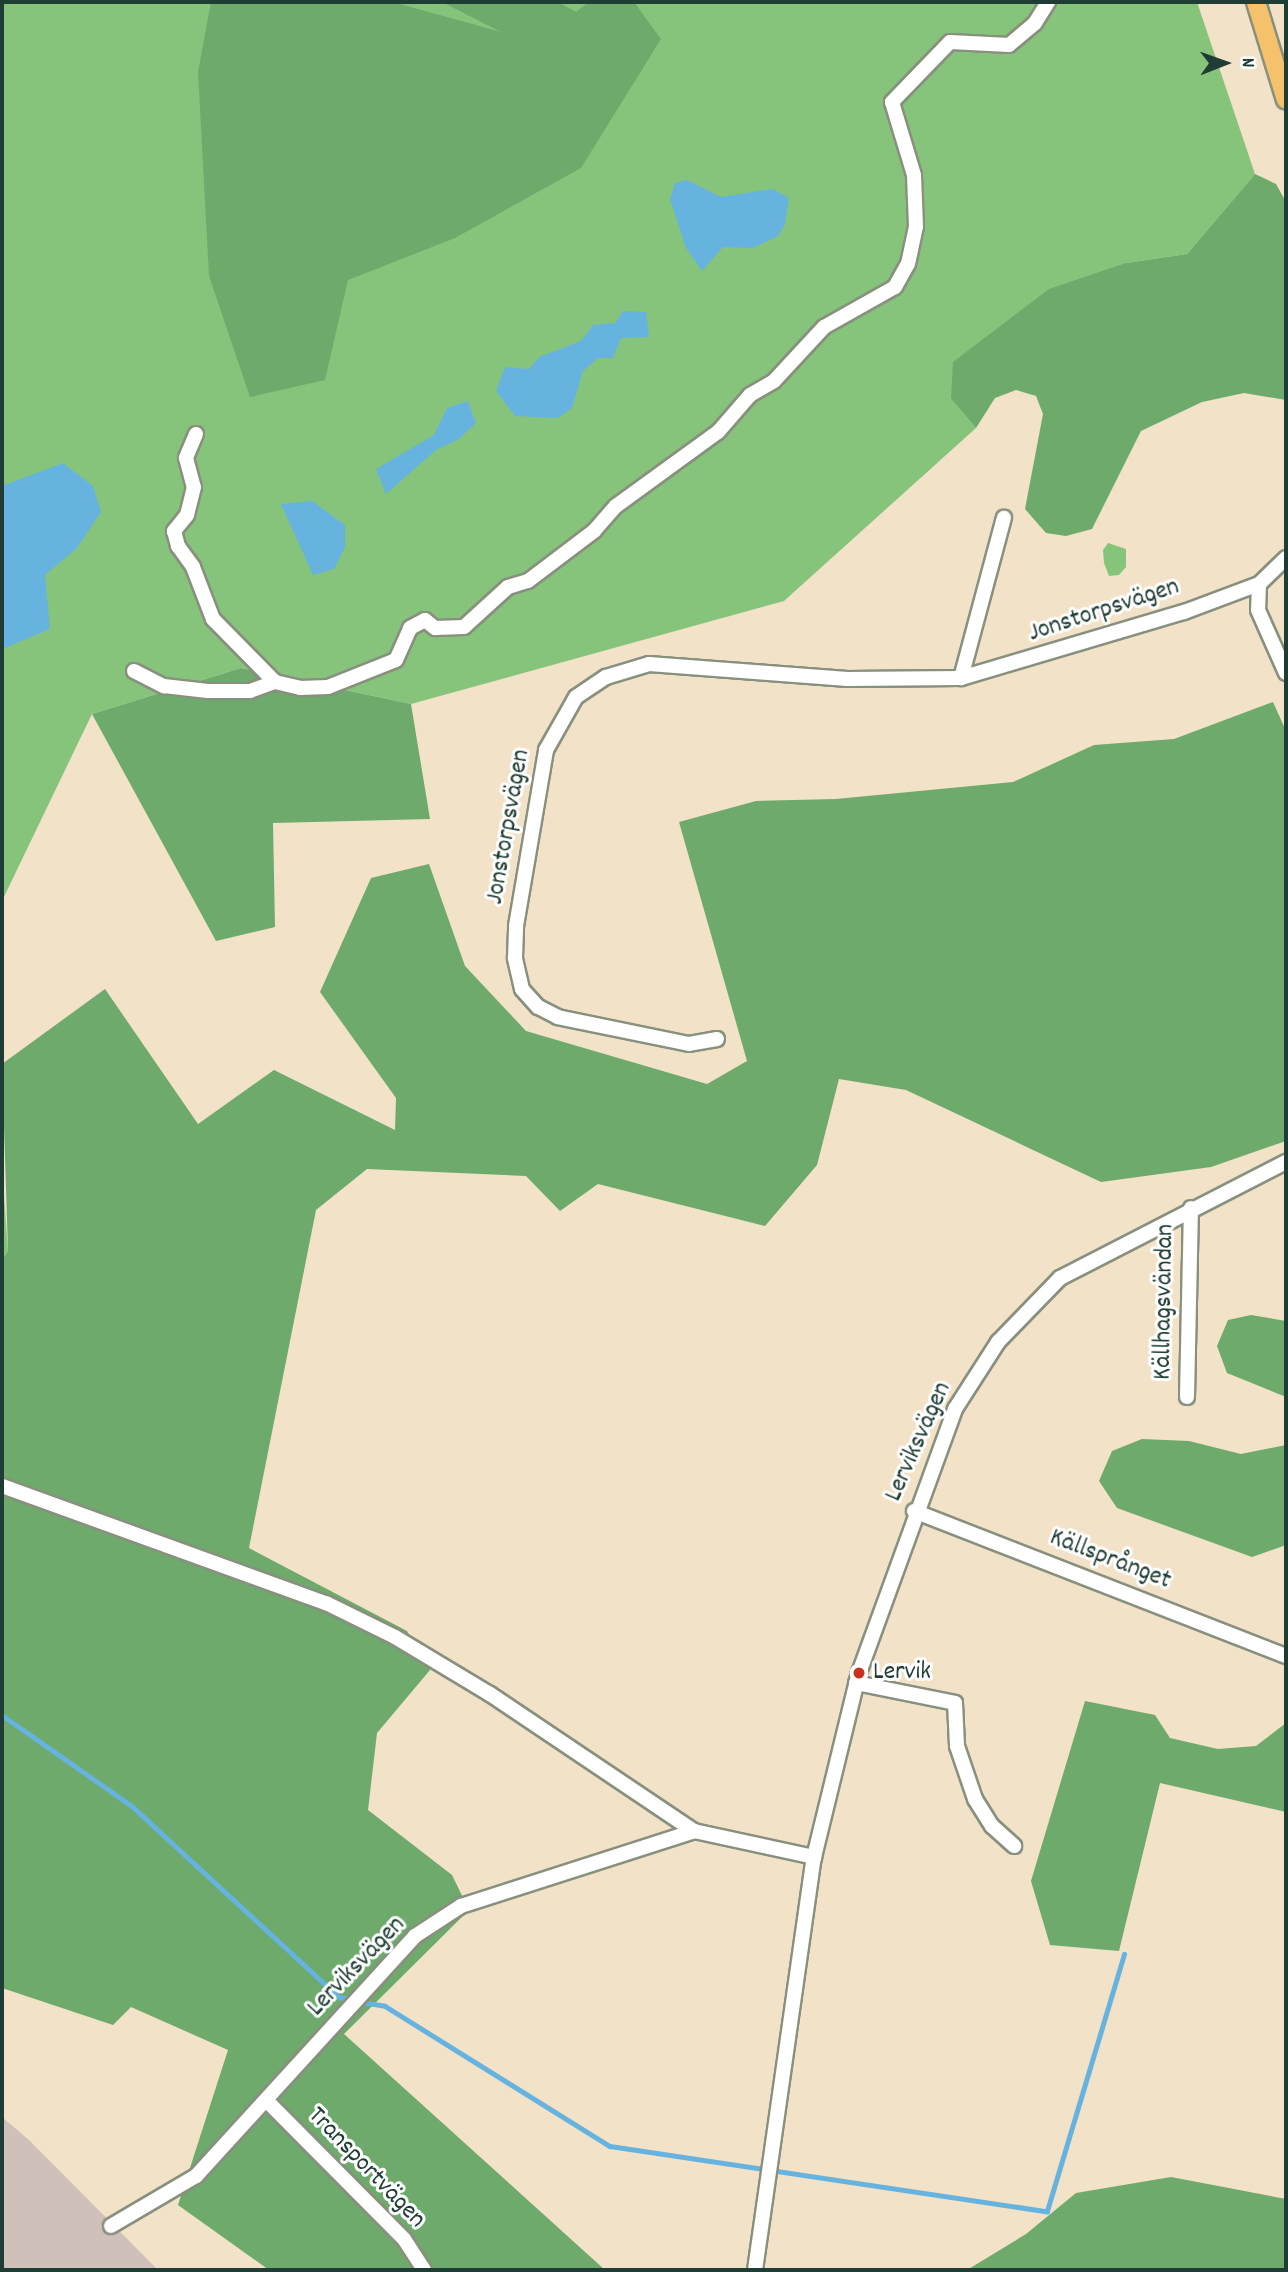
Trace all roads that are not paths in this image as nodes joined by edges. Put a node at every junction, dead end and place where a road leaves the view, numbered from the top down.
1 (1048, 2) edge
2 (1255, 2) edge
3 (1286, 100) edge
4 (196, 434) dead end
5 (1004, 518) dead end
6 (1286, 558) edge
7 (1259, 584) junction
8 (134, 671) dead end
9 (1286, 673) edge
10 (961, 678) junction
11 (275, 682) junction
12 (717, 1039) dead end
13 (1286, 1162) edge
14 (1191, 1208) junction
15 (1187, 1397) dead end
16 (2, 1486) edge
17 (914, 1511) junction
18 (1286, 1656) edge
19 (856, 1684) junction
20 (694, 1831) junction
21 (1014, 1846) dead end
22 (814, 1857) junction
23 (268, 2102) junction
24 (111, 2226) dead end
25 (424, 2270) edge
26 (755, 2270) edge

1 - 11 street
2 - 3 main road
4 - 11 street
5 - 10 street
6 - 7 street, Jonstorpsvägen
7 - 9 street
7 - 10 street, Jonstorpsvägen
8 - 11 street
10 - 12 street, Jonstorpsvägen
13 - 14 street, Lerviksvägen
14 - 15 street, Källhagsvändan
14 - 17 street, Lerviksvägen
16 - 20 street
17 - 18 street, Källsprånget
17 - 19 street, Lerviksvägen
19 - 21 street
19 - 22 street, Lerviksvägen
20 - 22 street
20 - 23 street, Lerviksvägen
22 - 26 street, Lerviksvägen
23 - 24 street, Lerviksvägen
23 - 25 street, Transportvägen

